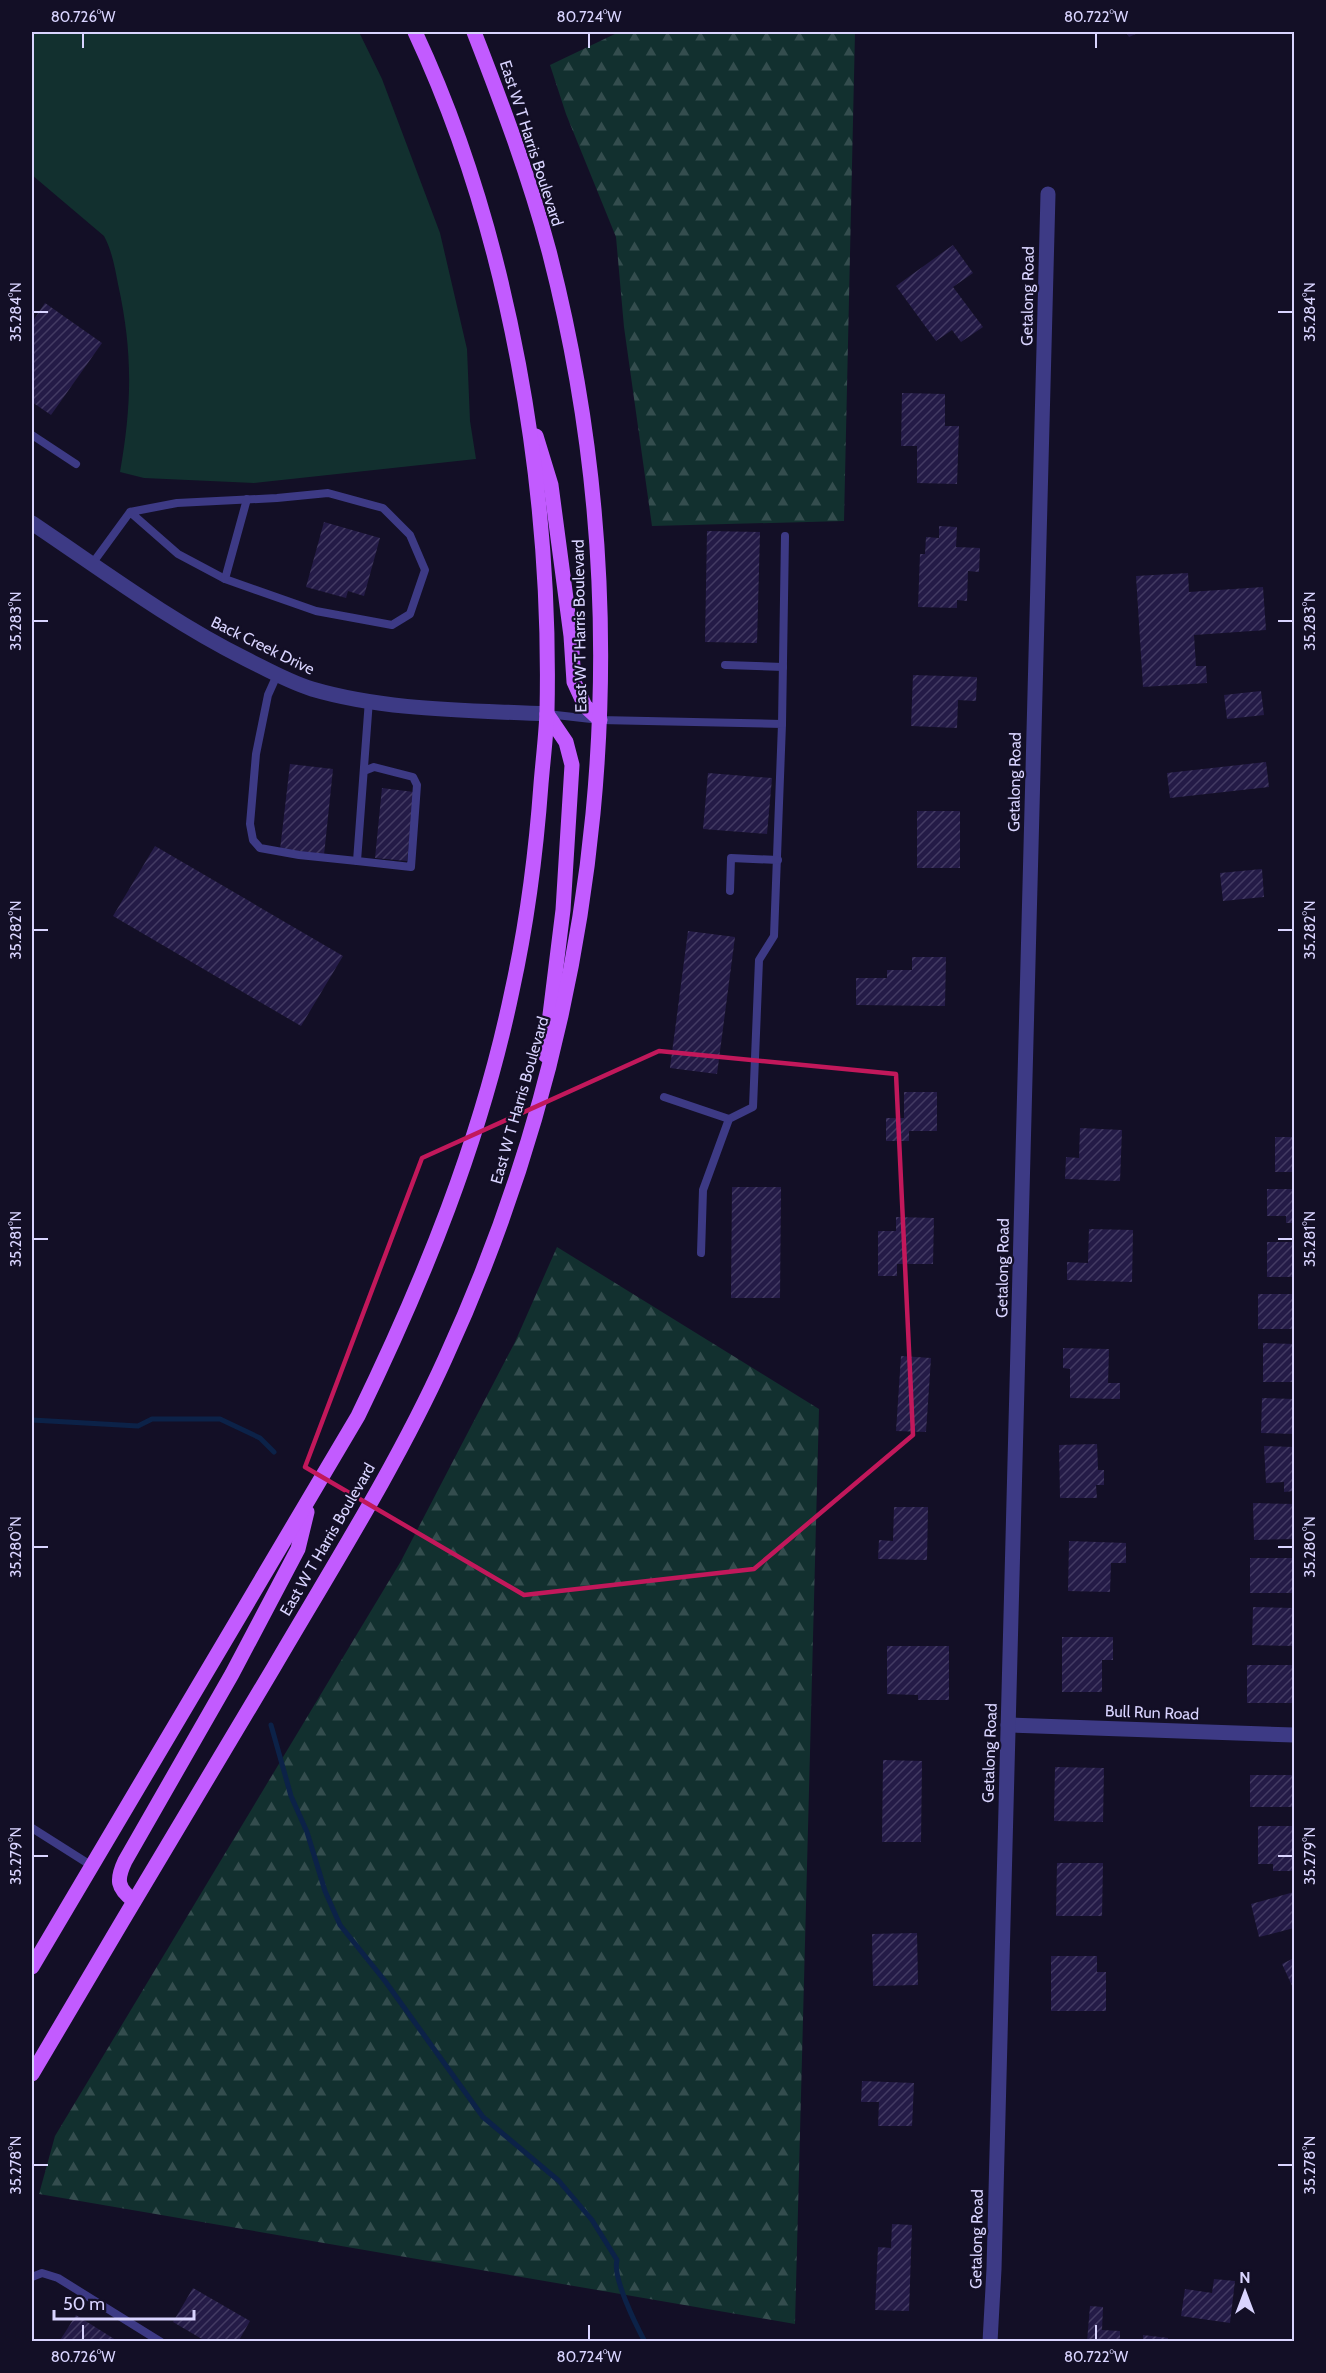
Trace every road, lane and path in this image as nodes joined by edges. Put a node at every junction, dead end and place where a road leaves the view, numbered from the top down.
1 (415, 32) edge
2 (474, 32) edge
3 (1048, 194) dead end
4 (522, 390) junction
5 (32, 435) edge
6 (76, 464) dead end
7 (247, 500) junction
8 (130, 512) junction
9 (32, 523) edge
10 (785, 536) dead end
11 (92, 564) junction
12 (225, 579) junction
13 (724, 665) dead end
14 (783, 667) junction
15 (277, 675) junction
16 (369, 700) junction
17 (547, 714) junction
18 (600, 720) junction
19 (782, 724) junction
20 (363, 771) junction
21 (778, 860) junction
22 (357, 861) junction
23 (730, 891) dead end
24 (664, 1097) dead end
25 (539, 1106) junction
26 (729, 1119) junction
27 (701, 1253) dead end
28 (311, 1498) junction
29 (1008, 1725) junction
30 (1294, 1735) edge
31 (32, 1828) edge
32 (92, 1866) junction
33 (134, 1901) junction
34 (32, 1967) edge
35 (32, 2074) edge
36 (32, 2277) edge
37 (155, 2340) edge
38 (990, 2342) edge

1 - 4 main road, East W T Harris Boulevard
2 - 18 main road, East W T Harris Boulevard
3 - 29 street, Getalong Road
4 - 17 main road, East W T Harris Boulevard
4 - 18 main road
5 - 6 lane
7 - 8 lane
7 - 12 lane
7 - 12 lane
8 - 11 lane
8 - 12 lane
9 - 11 street, Back Creek Drive
10 - 14 lane
11 - 15 street, Back Creek Drive
13 - 14 lane
14 - 19 lane
15 - 16 street, Back Creek Drive
15 - 22 lane
16 - 17 street, Back Creek Drive
16 - 20 lane
17 - 18 lane
17 - 25 main road
17 - 28 main road, East W T Harris Boulevard
18 - 19 lane
18 - 25 main road, East W T Harris Boulevard
19 - 21 lane
20 - 22 lane
20 - 22 lane
21 - 23 lane
21 - 26 lane
24 - 26 lane
25 - 33 main road, East W T Harris Boulevard
26 - 27 lane
28 - 32 main road, East W T Harris Boulevard
28 - 33 main road
29 - 30 street, Bull Run Road
29 - 38 street, Getalong Road
31 - 32 lane
32 - 34 main road, East W T Harris Boulevard
33 - 35 main road, East W T Harris Boulevard
36 - 37 lane

